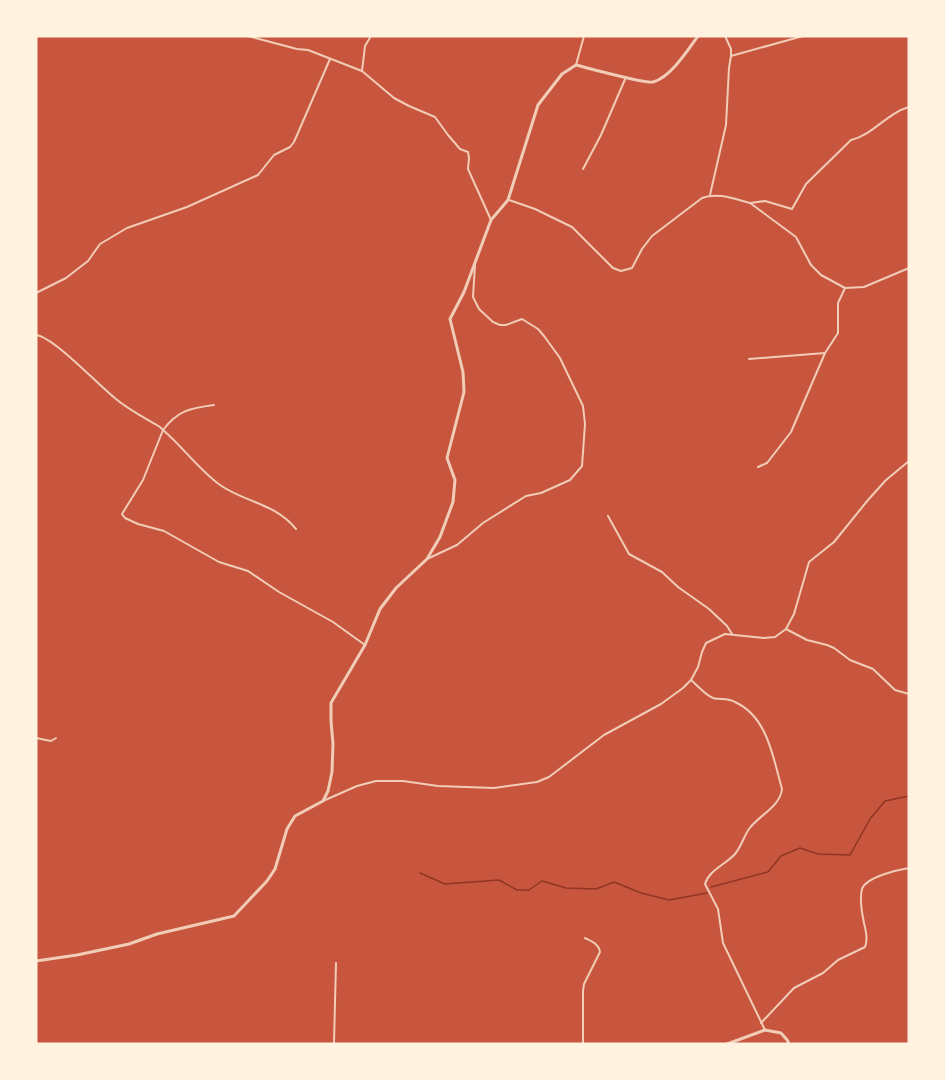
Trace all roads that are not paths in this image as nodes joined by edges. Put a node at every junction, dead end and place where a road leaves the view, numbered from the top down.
1 (248, 36) edge
2 (371, 36) edge
3 (584, 36) edge
4 (698, 36) edge
5 (725, 36) edge
6 (803, 36) edge
7 (731, 56) junction
8 (330, 59) junction
9 (576, 65) junction
10 (362, 71) junction
11 (626, 77) junction
12 (909, 107) edge
13 (583, 169) dead end
14 (710, 195) junction
15 (508, 200) junction
16 (750, 203) junction
17 (492, 220) junction
18 (475, 263) junction
19 (909, 268) edge
20 (845, 288) junction
21 (36, 293) edge
22 (36, 335) edge
23 (825, 353) junction
24 (749, 359) dead end
25 (214, 405) dead end
26 (163, 430) junction
27 (909, 461) edge
28 (758, 467) dead end
29 (608, 516) dead end
30 (296, 529) dead end
31 (428, 559) junction
32 (786, 629) junction
33 (732, 634) junction
34 (365, 645) junction
35 (691, 680) junction
36 (909, 694) edge
37 (36, 738) edge
38 (56, 738) dead end
39 (323, 801) junction
40 (909, 868) edge
41 (585, 938) dead end
42 (36, 961) edge
43 (336, 963) dead end
44 (761, 1023) junction
45 (765, 1030) junction
46 (332, 1044) edge
47 (583, 1044) edge
48 (727, 1044) edge
49 (788, 1044) edge

1 - 8 street
2 - 10 street
3 - 9 street
4 - 11 street
5 - 7 street
6 - 7 street
7 - 14 street
8 - 10 street
8 - 21 street
9 - 11 street
9 - 15 street
10 - 17 street
11 - 13 street
12 - 16 street
14 - 15 street
14 - 16 street
15 - 17 street
16 - 20 street
17 - 18 street
18 - 31 street
18 - 31 street
19 - 20 street
20 - 23 street
22 - 26 street
23 - 24 street
23 - 28 street
25 - 26 street
26 - 30 street
26 - 34 street
27 - 32 street
29 - 33 street
31 - 34 street
32 - 33 street
32 - 36 street
33 - 35 street
34 - 39 street
35 - 39 street
35 - 44 street
37 - 38 street
39 - 42 street
40 - 44 street
41 - 47 street
43 - 46 street
44 - 45 street
45 - 48 street
45 - 49 street

